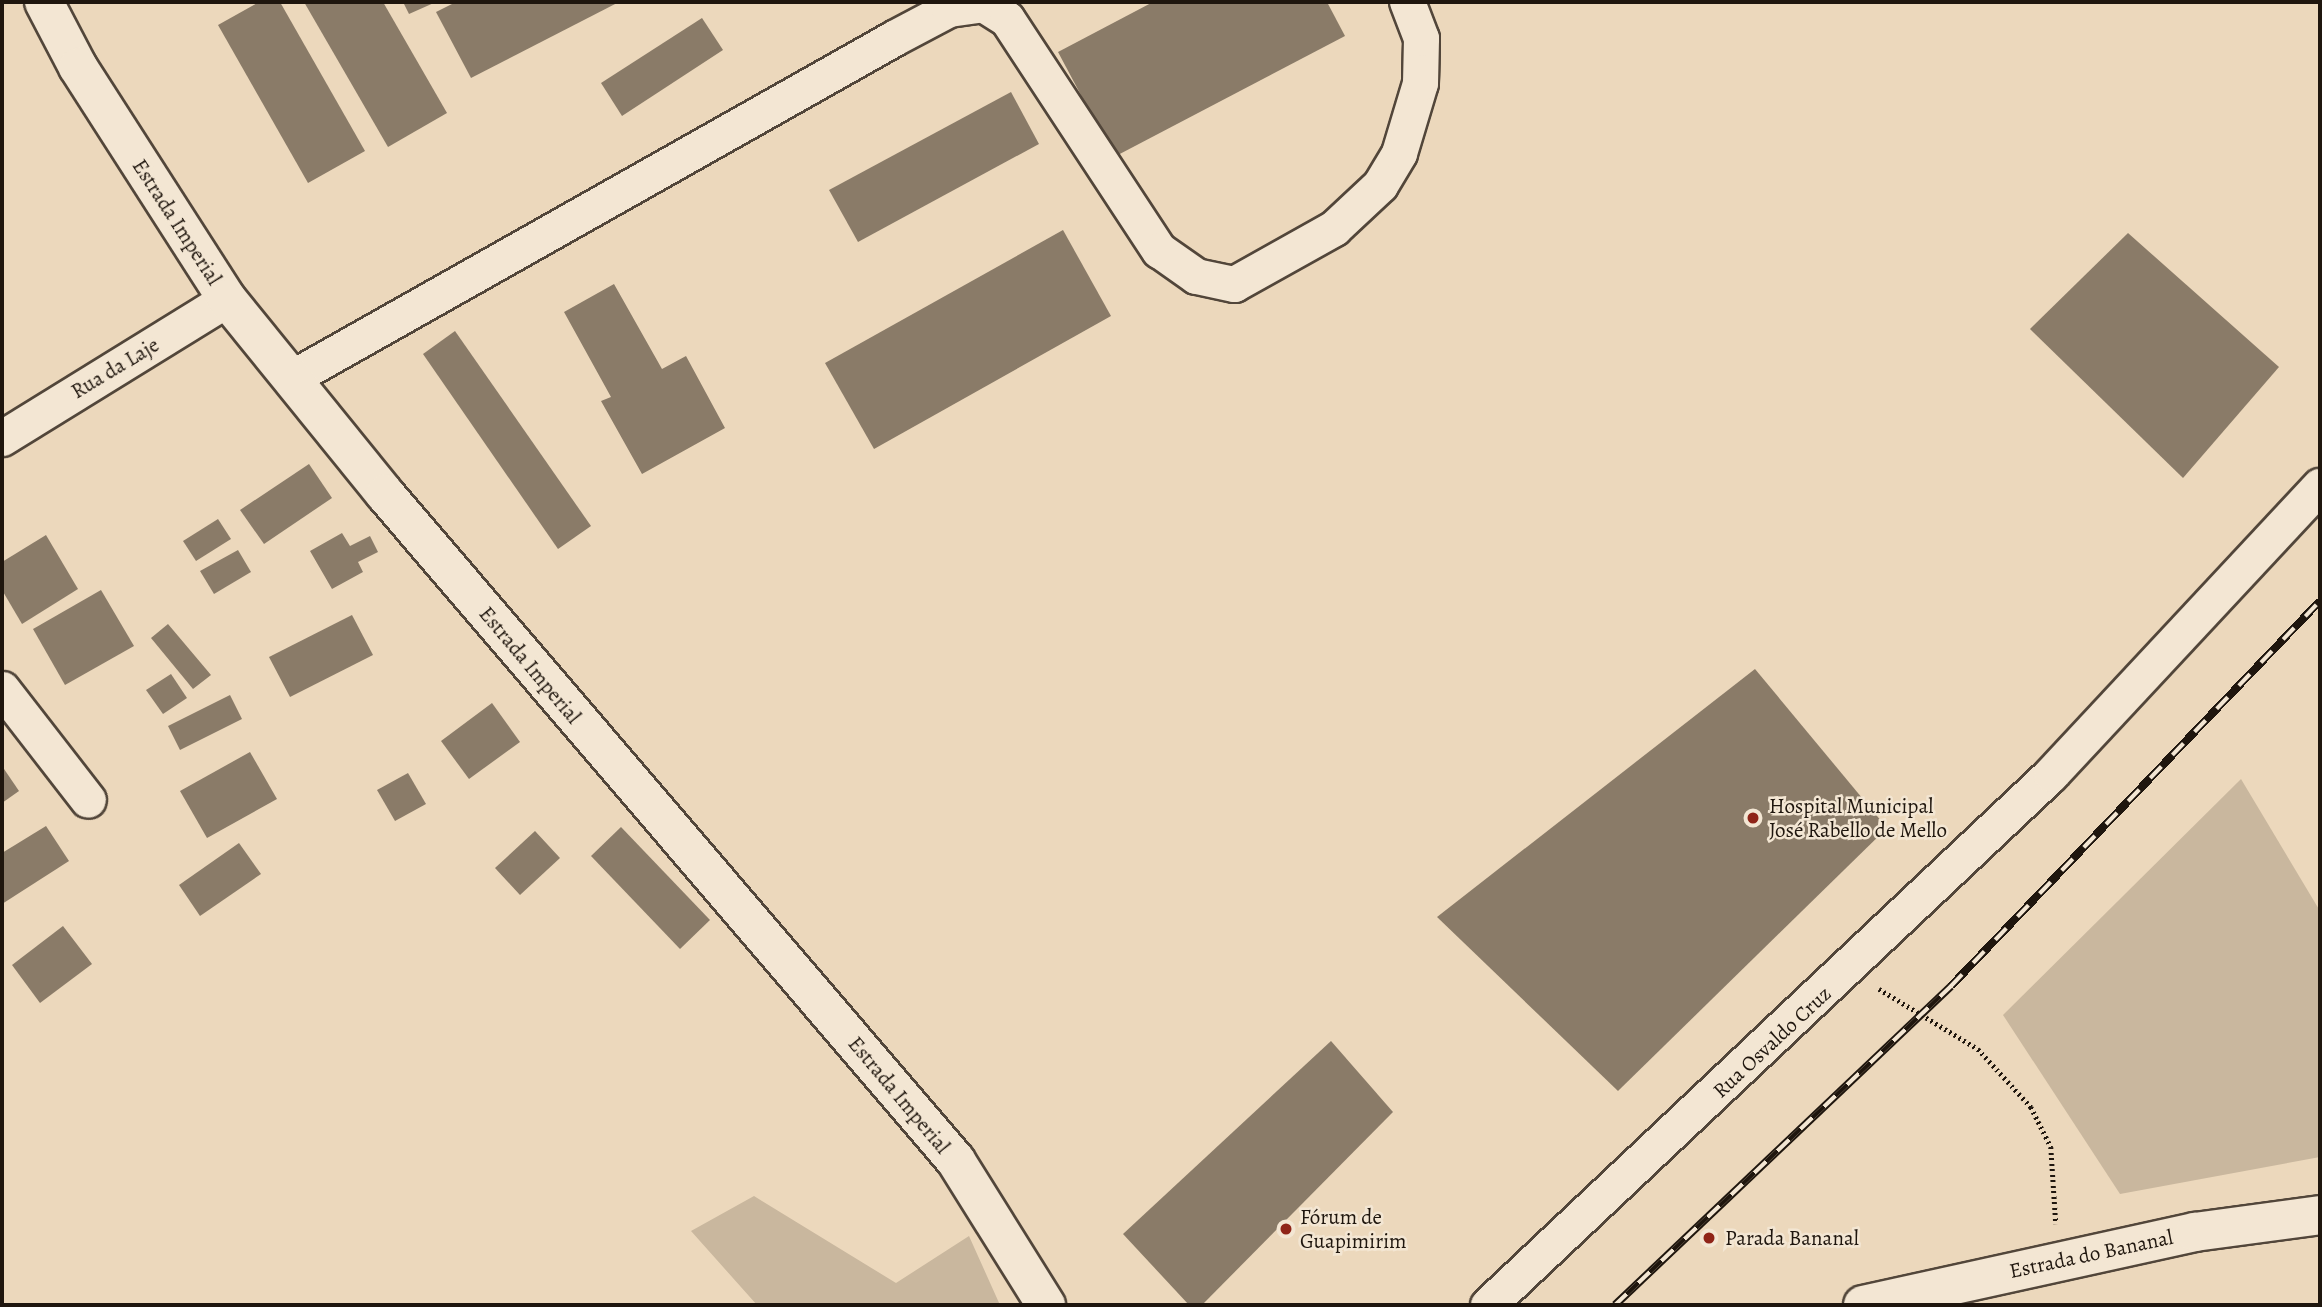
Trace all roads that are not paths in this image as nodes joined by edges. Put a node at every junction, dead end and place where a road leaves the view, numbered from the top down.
1 (44, 2) edge
2 (1407, 2) edge
3 (228, 299) junction
4 (295, 376) junction
5 (2, 438) edge
6 (2320, 486) edge
7 (2, 690) edge
8 (88, 800) dead end
9 (2320, 1215) edge
10 (1881, 1303) edge
11 (1046, 1305) edge
12 (1488, 1305) edge

1 - 3 street, Estrada Imperial
2 - 4 street
3 - 4 street, Estrada Imperial
3 - 5 street, Rua da Laje
4 - 11 street, Estrada Imperial
6 - 12 street, Rua Osvaldo Cruz
7 - 8 street
9 - 10 street, Estrada do Bananal

